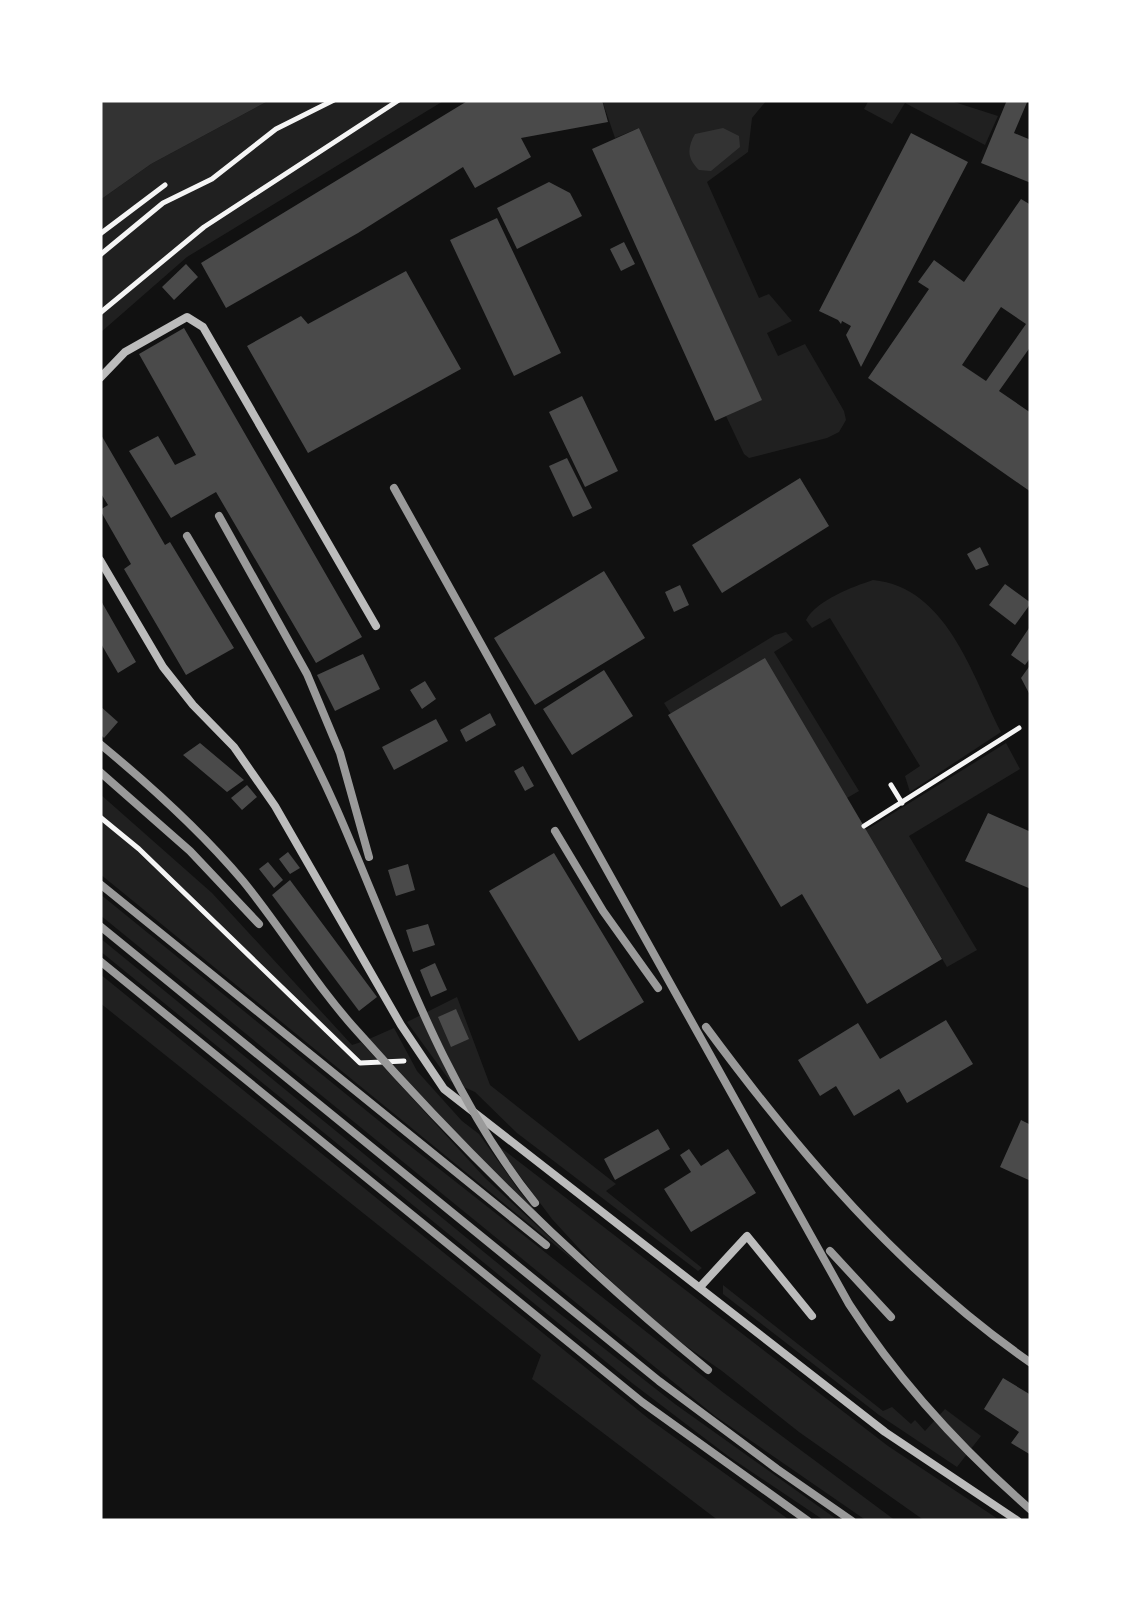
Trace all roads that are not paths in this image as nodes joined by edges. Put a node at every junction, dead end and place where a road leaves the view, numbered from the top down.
1 (100, 378) edge
2 (100, 560) edge
3 (376, 626) dead end
4 (700, 1287) junction
5 (812, 1316) dead end
6 (1018, 1521) edge

1 - 3 lane
2 - 4 lane
4 - 5 lane
4 - 6 lane

